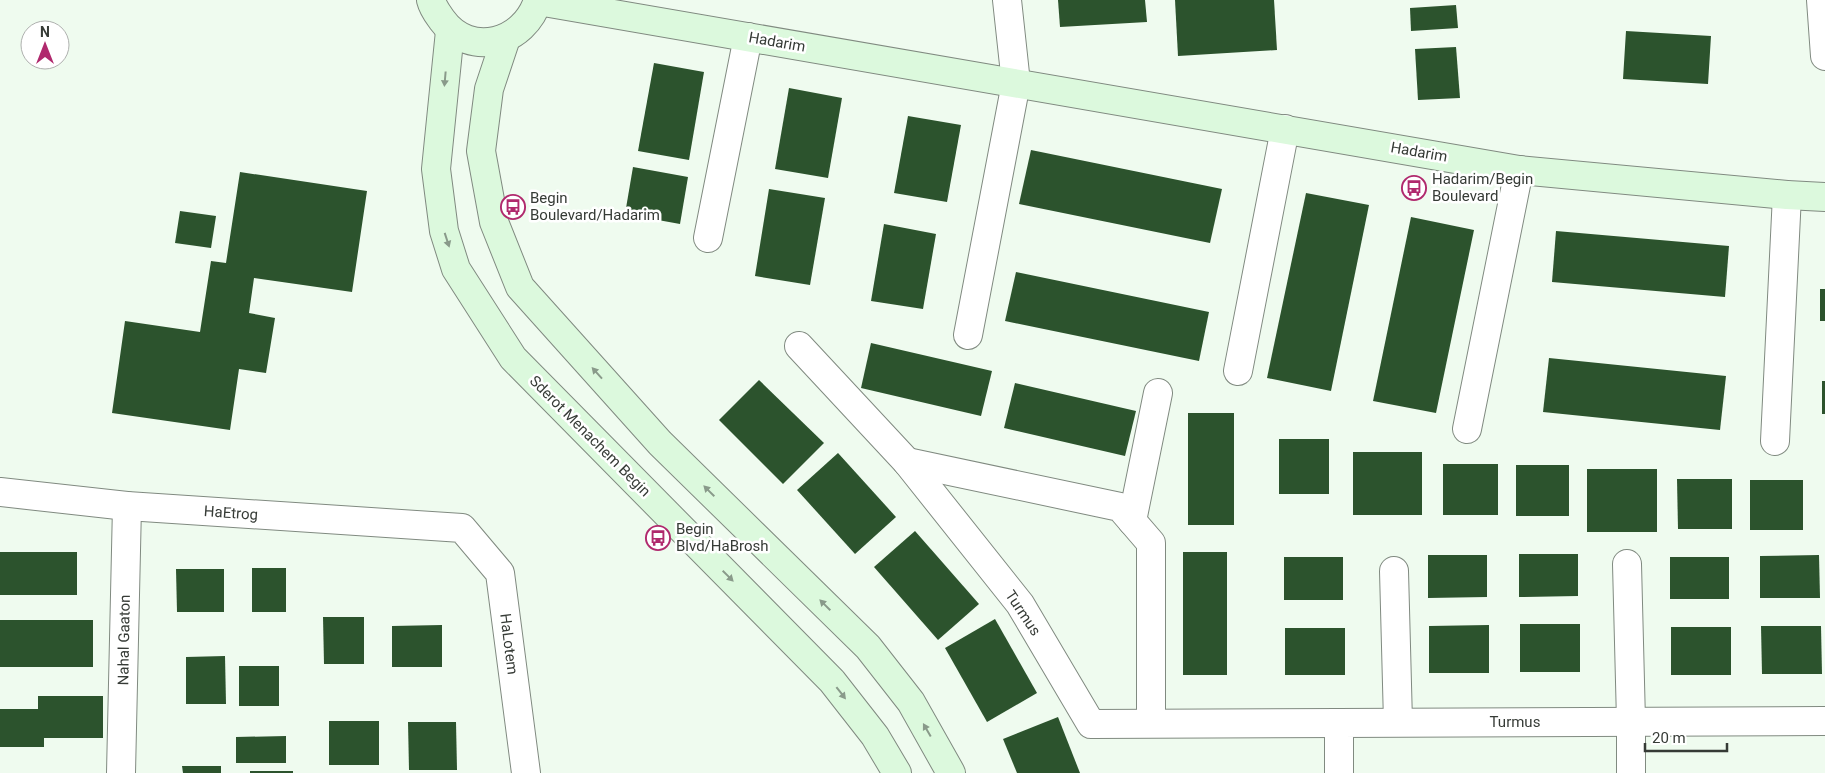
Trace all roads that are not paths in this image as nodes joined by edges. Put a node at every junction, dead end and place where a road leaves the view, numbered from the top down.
1 (431, 0) edge
2 (538, 0) edge
3 (1007, 0) edge
4 (1821, 0) edge
5 (450, 30) junction
6 (748, 37) junction
7 (506, 38) junction
8 (1825, 56) edge
9 (1016, 83) junction
10 (1285, 129) junction
11 (1519, 170) junction
12 (1787, 195) junction
13 (1825, 197) edge
14 (708, 238) dead end
15 (968, 335) dead end
16 (799, 346) dead end
17 (1238, 370) dead end
18 (1158, 393) dead end
19 (1467, 429) dead end
20 (1775, 441) dead end
21 (907, 462) junction
22 (0, 492) edge
23 (127, 506) junction
24 (1132, 521) junction
25 (462, 528) joint
26 (1627, 564) dead end
27 (1394, 571) dead end
28 (1631, 721) junction
29 (1825, 721) edge
30 (1398, 722) junction
31 (1151, 723) junction
32 (1339, 723) junction
33 (120, 773) edge
34 (526, 773) edge
35 (897, 773) edge
36 (951, 773) edge
37 (1338, 773) edge
38 (1631, 773) edge

1 - 5 street
2 - 6 street, Hadarim
2 - 7 street
3 - 9 street
4 - 8 street
5 - 7 street
5 -> 35 street, Sderot Menachem Begin
6 - 9 street, Hadarim
6 - 14 street
36 -> 7 street
9 - 10 street, Hadarim
9 - 15 street
10 - 11 street, Hadarim
10 - 17 street
11 - 12 street, Hadarim
11 - 19 street
12 - 13 street, Hadarim
12 - 20 street
16 - 21 street, Turmus
18 - 24 street
21 - 24 street
21 - 31 street, Turmus
22 - 23 street, HaEtrog
23 - 25 street, HaEtrog
23 - 33 street, Nahal Gaaton
24 - 31 street
25 - 34 street, HaLotem
26 - 28 street
27 - 30 street
28 - 29 street, Turmus
28 - 30 street, Turmus
28 - 38 street
30 - 32 street, Turmus
31 - 32 street, Turmus
32 - 37 street

